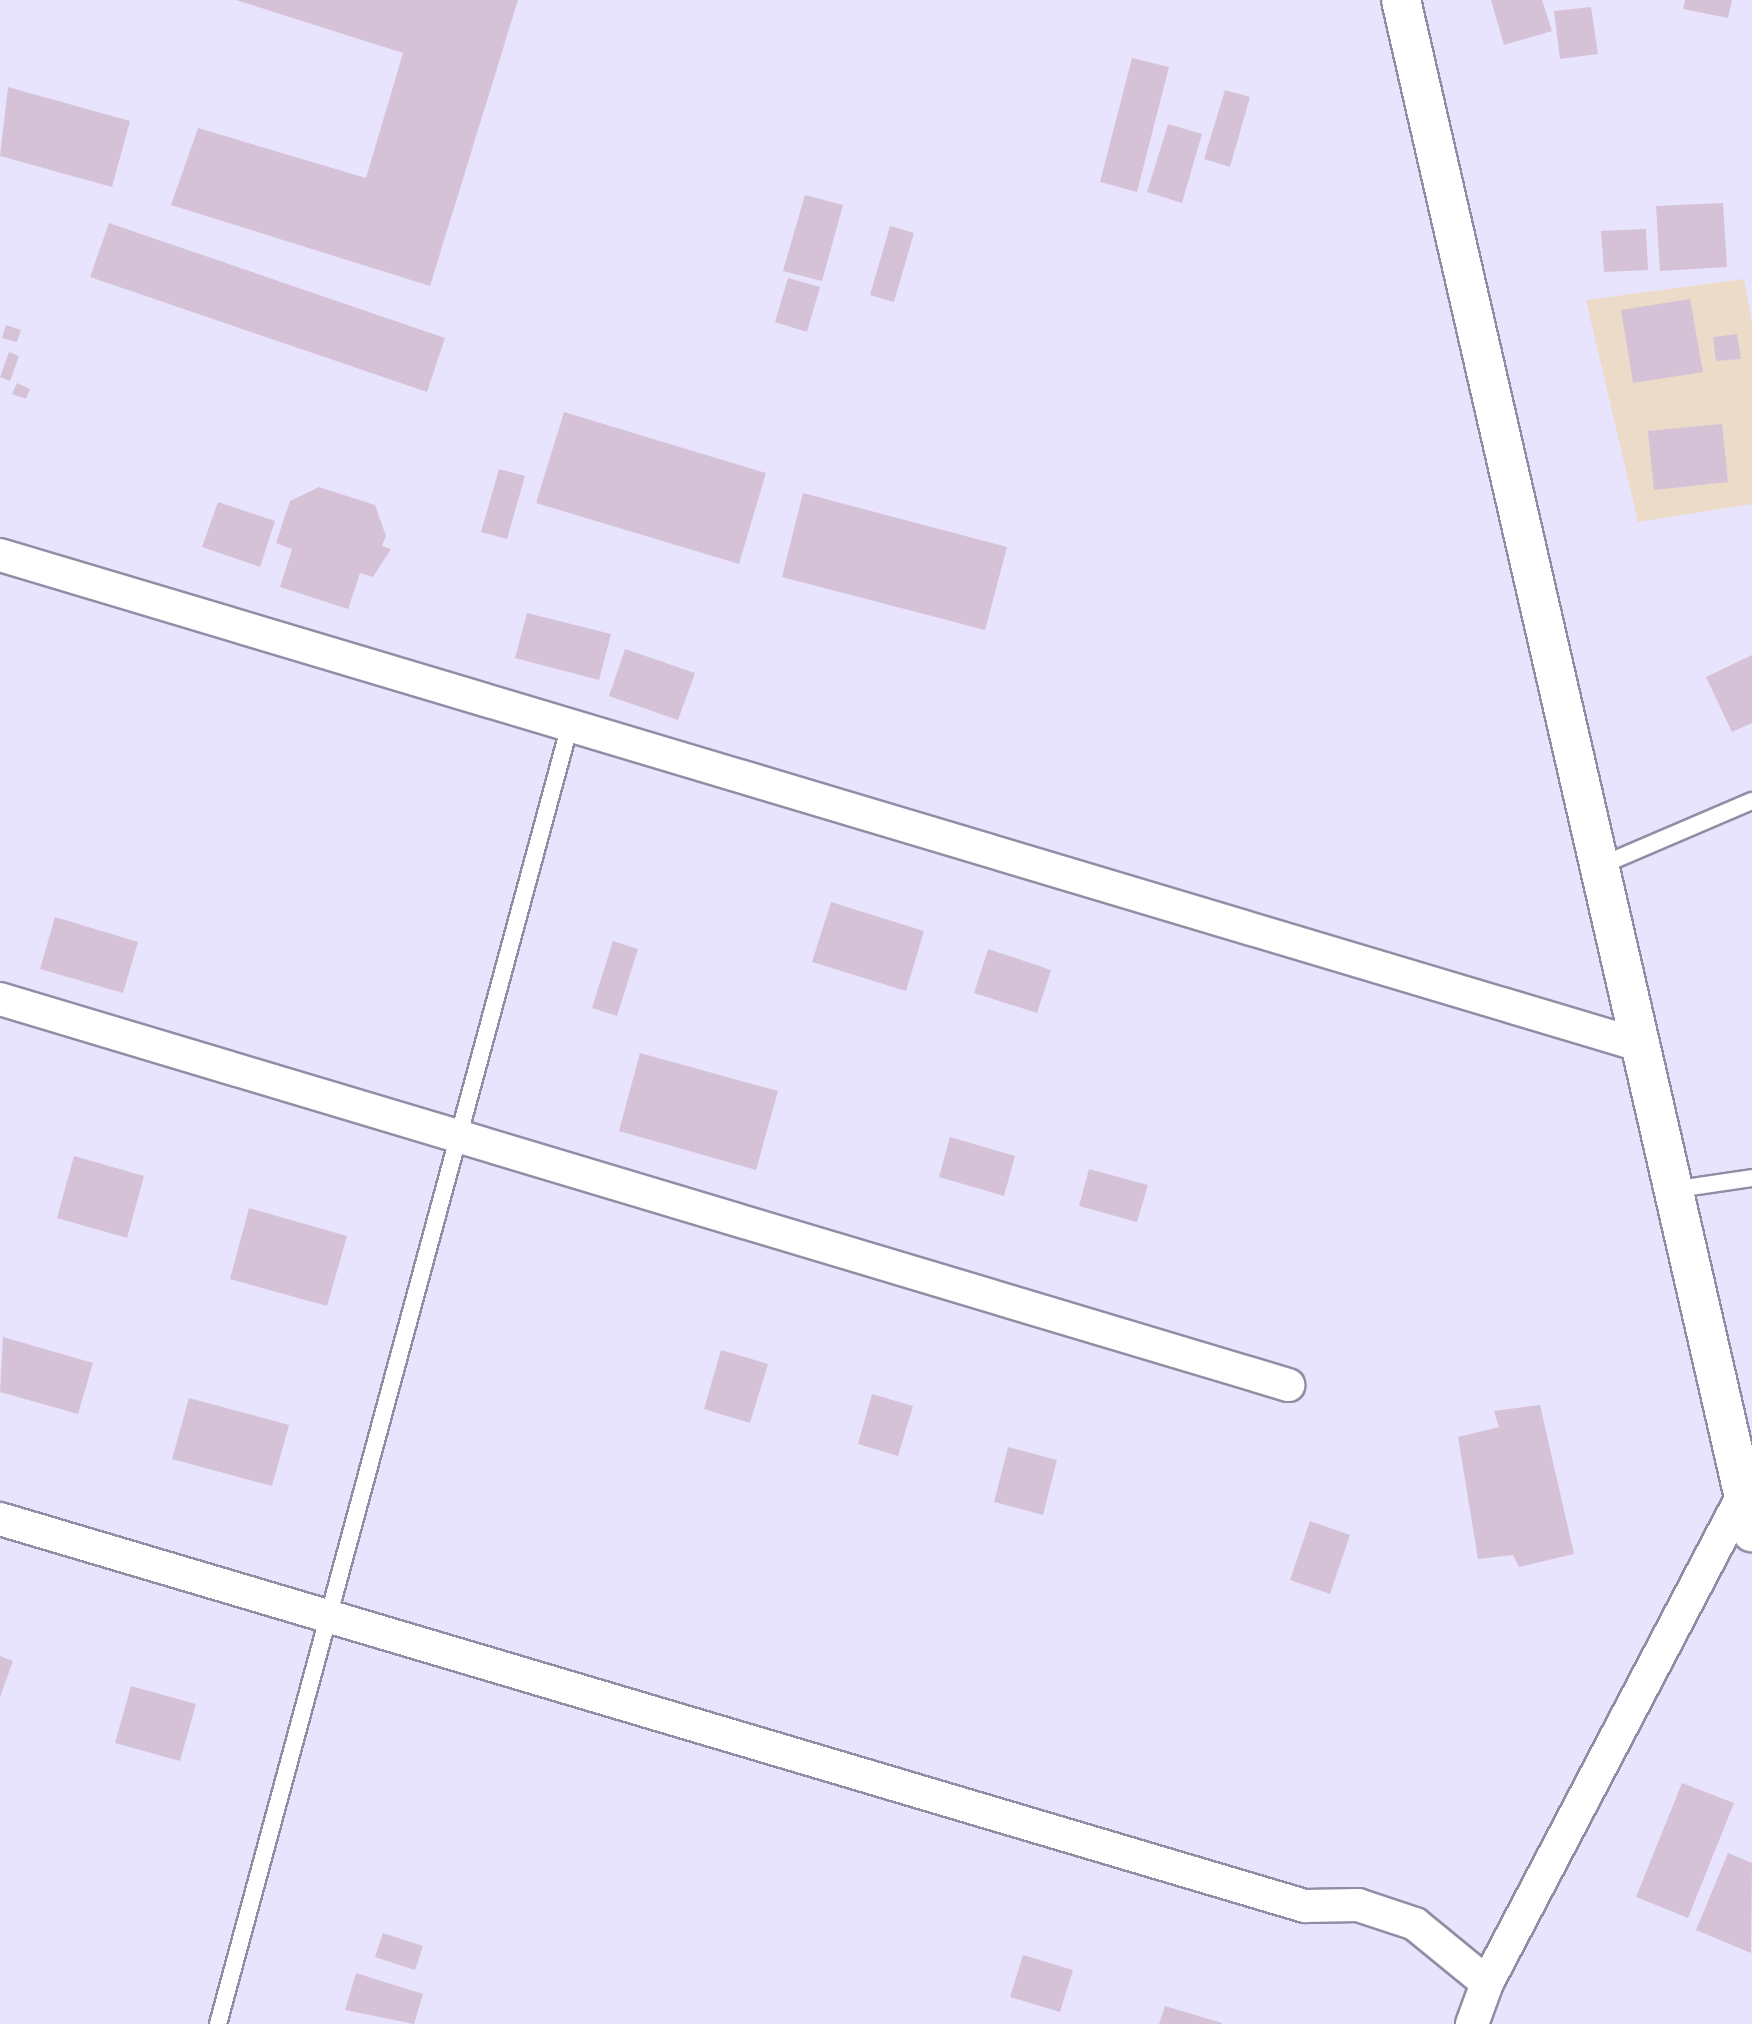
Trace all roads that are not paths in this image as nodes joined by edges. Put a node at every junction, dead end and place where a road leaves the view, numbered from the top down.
1 (1401, 0) edge
2 (0, 555) edge
3 (570, 725) junction
4 (1752, 802) edge
5 (1600, 866) junction
6 (0, 999) edge
7 (1636, 1044) junction
8 (459, 1140) junction
9 (1752, 1178) edge
10 (1670, 1190) junction
11 (1288, 1385) dead end
12 (1747, 1515) edge
13 (0, 1519) edge
14 (332, 1615) junction
15 (1487, 1983) junction
16 (218, 2024) edge
17 (1472, 2024) edge

1 - 5 main road
2 - 3 street
3 - 7 street
3 - 8 lane
4 - 5 lane
5 - 7 main road
6 - 8 street
7 - 10 main road
8 - 11 street
8 - 14 lane
9 - 10 lane
10 - 12 main road
12 - 15 street
13 - 14 street
14 - 15 street
14 - 16 lane
15 - 17 street

